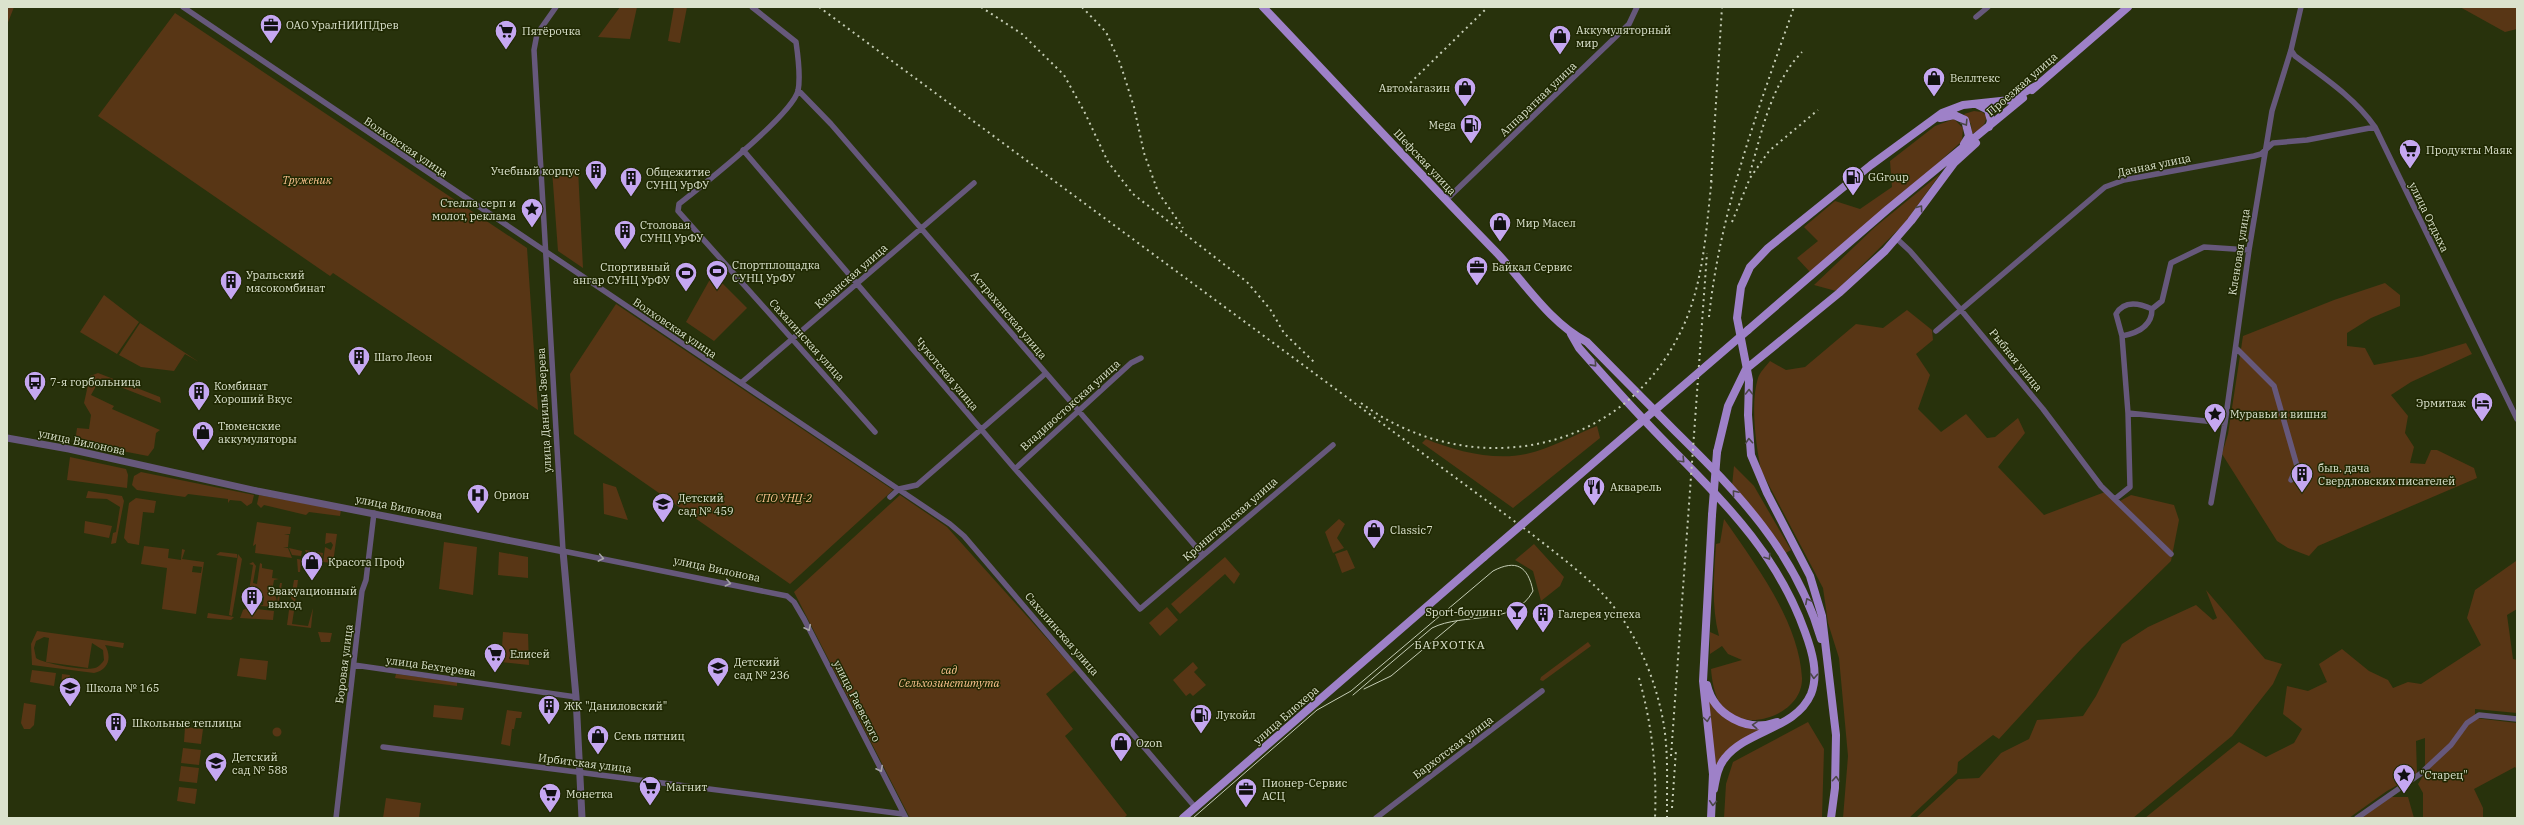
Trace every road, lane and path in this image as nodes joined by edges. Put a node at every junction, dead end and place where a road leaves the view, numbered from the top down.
1 (183, 7) edge
2 (556, 7) edge
3 (752, 7) edge
4 (1263, 7) edge
5 (1637, 7) edge
6 (1988, 7) edge
7 (2128, 7) edge
8 (2301, 7) edge
9 (1976, 17) dead end
10 (2291, 50) junction
11 (2036, 86) junction
12 (798, 90) junction
13 (1973, 103) junction
14 (1930, 122) junction
15 (1989, 127) junction
16 (2375, 127) junction
17 (1982, 133) junction
18 (2267, 148) junction
19 (743, 150) junction
20 (1954, 155) junction
21 (1928, 176) joint
22 (974, 183) dead end
23 (1446, 200) junction
24 (922, 228) junction
25 (1896, 238) junction
26 (2249, 250) junction
27 (546, 253) junction
28 (858, 284) junction
29 (2152, 309) junction
30 (1961, 310) junction
31 (1936, 331) dead end
32 (1571, 333) junction
33 (2122, 336) junction
34 (792, 338) junction
35 (2236, 348) junction
36 (1140, 358) dead end
37 (1746, 369) junction
38 (1045, 374) junction
39 (741, 384) junction
40 (1079, 412) junction
41 (2128, 413) junction
42 (2517, 419) edge
43 (2225, 423) junction
44 (981, 429) junction
45 (875, 432) dead end
46 (7, 438) edge
47 (1333, 445) dead end
48 (1015, 469) junction
49 (2291, 480) dead end
50 (899, 489) junction
51 (890, 497) dead end
52 (2115, 499) junction
53 (2211, 503) dead end
54 (374, 513) junction
55 (563, 551) junction
56 (2171, 554) dead end
57 (1203, 555) junction
58 (787, 596) joint
59 (1140, 608) joint
60 (1828, 664) junction
61 (354, 665) junction
62 (1704, 666) junction
63 (1542, 691) dead end
64 (576, 697) junction
65 (1792, 715) junction
66 (2517, 719) edge
67 (383, 747) dead end
68 (579, 772) junction
69 (1714, 789) junction
70 (1195, 807) junction
71 (904, 816) edge
72 (336, 818) edge
73 (582, 818) edge
74 (1183, 818) edge
75 (1376, 818) edge
76 (1711, 818) edge
77 (1831, 818) edge
78 (2357, 818) edge

1 - 27 street, Волховская улица
2 - 27 street, улица Данилы Зверева
3 - 12 street
4 - 23 main road, Шефская улица
5 - 23 street, Аппаратная улица
6 - 9 street
7 - 11 main road, Проезжая улица
8 - 10 street, Кленовая улица
10 - 16 street, улица Отдыха
10 - 18 street, Кленовая улица
11 - 13 main road
11 - 15 main road, Проезжая улица
12 - 19 street
12 - 24 street, Астраханская улица
13 - 14 main road
13 - 15 main road
14 -> 20 main road
14 - 37 main road
15 - 17 main road, Проезжая улица
16 - 18 street, Дачная улица
16 - 42 street, улица Отдыха
17 - 20 main road, Проезжая улица
25 -> 17 main road
18 - 26 street, Кленовая улица
18 - 30 street, Дачная улица
19 - 28 street, Чукотская улица
19 - 34 street, Сахалинская улица
20 - 21 main road, Проезжая улица
21 - 70 main road, улица Блюхера, bridge
22 - 24 street, Казанская улица
23 - 32 main road, Шефская улица
24 - 28 street, Казанская улица
24 - 38 street, Астраханская улица
25 - 30 street, Рыбная улица
25 - 37 main road
26 - 29 street
26 - 35 street, Кленовая улица
27 - 39 street, Волховская улица
27 - 55 street, улица Данилы Зверева
28 - 34 street, Казанская улица
28 - 44 street, Чукотская улица
29 - 33 street
29 - 33 street
30 - 31 street, Дачная улица
30 - 52 street, Рыбная улица
60 -> 32 main road
32 -> 65 main road
33 - 41 street
34 - 39 street, Казанская улица
34 - 45 street, Сахалинская улица
35 - 43 street, Кленовая улица
35 - 49 street
36 - 40 street, Владивостокская улица
60 -> 37 main road
37 - 62 main road, bridge
38 - 40 street, Астраханская улица
38 - 44 street
39 - 50 street, Волховская улица
40 - 48 street, Владивостокская улица
40 - 57 street, Астраханская улица
41 - 43 street
41 - 52 street
43 - 53 street, Кленовая улица
44 - 48 street, Чукотская улица
44 - 50 street
46 - 54 street, улица Вилонова
47 - 57 street, Кронштадтская улица
48 - 59 street, Чукотская улица
50 - 51 street
50 - 70 street, Сахалинская улица
52 - 56 street, Рыбная улица
54 - 55 street, улица Вилонова
54 - 61 street, Боровая улица
55 -> 58 street, улица Вилонова
55 - 64 street, улица Данилы Зверева
57 - 59 street, Кронштадтская улица
58 -> 71 street, улица Раевского
77 -> 60 main road
61 - 64 street, улица Бехтерева
61 - 72 street, Боровая улица
65 -> 62 main road
62 -> 69 main road
63 - 75 street, Бархотская улица
64 - 68 street, улица Данилы Зверева
65 - 69 main road
66 - 78 street
67 - 68 street, Ирбитская улица
68 - 71 street, Ирбитская улица
68 - 73 street, улица Данилы Зверева
69 -> 76 main road
70 - 74 main road, улица Блюхера

